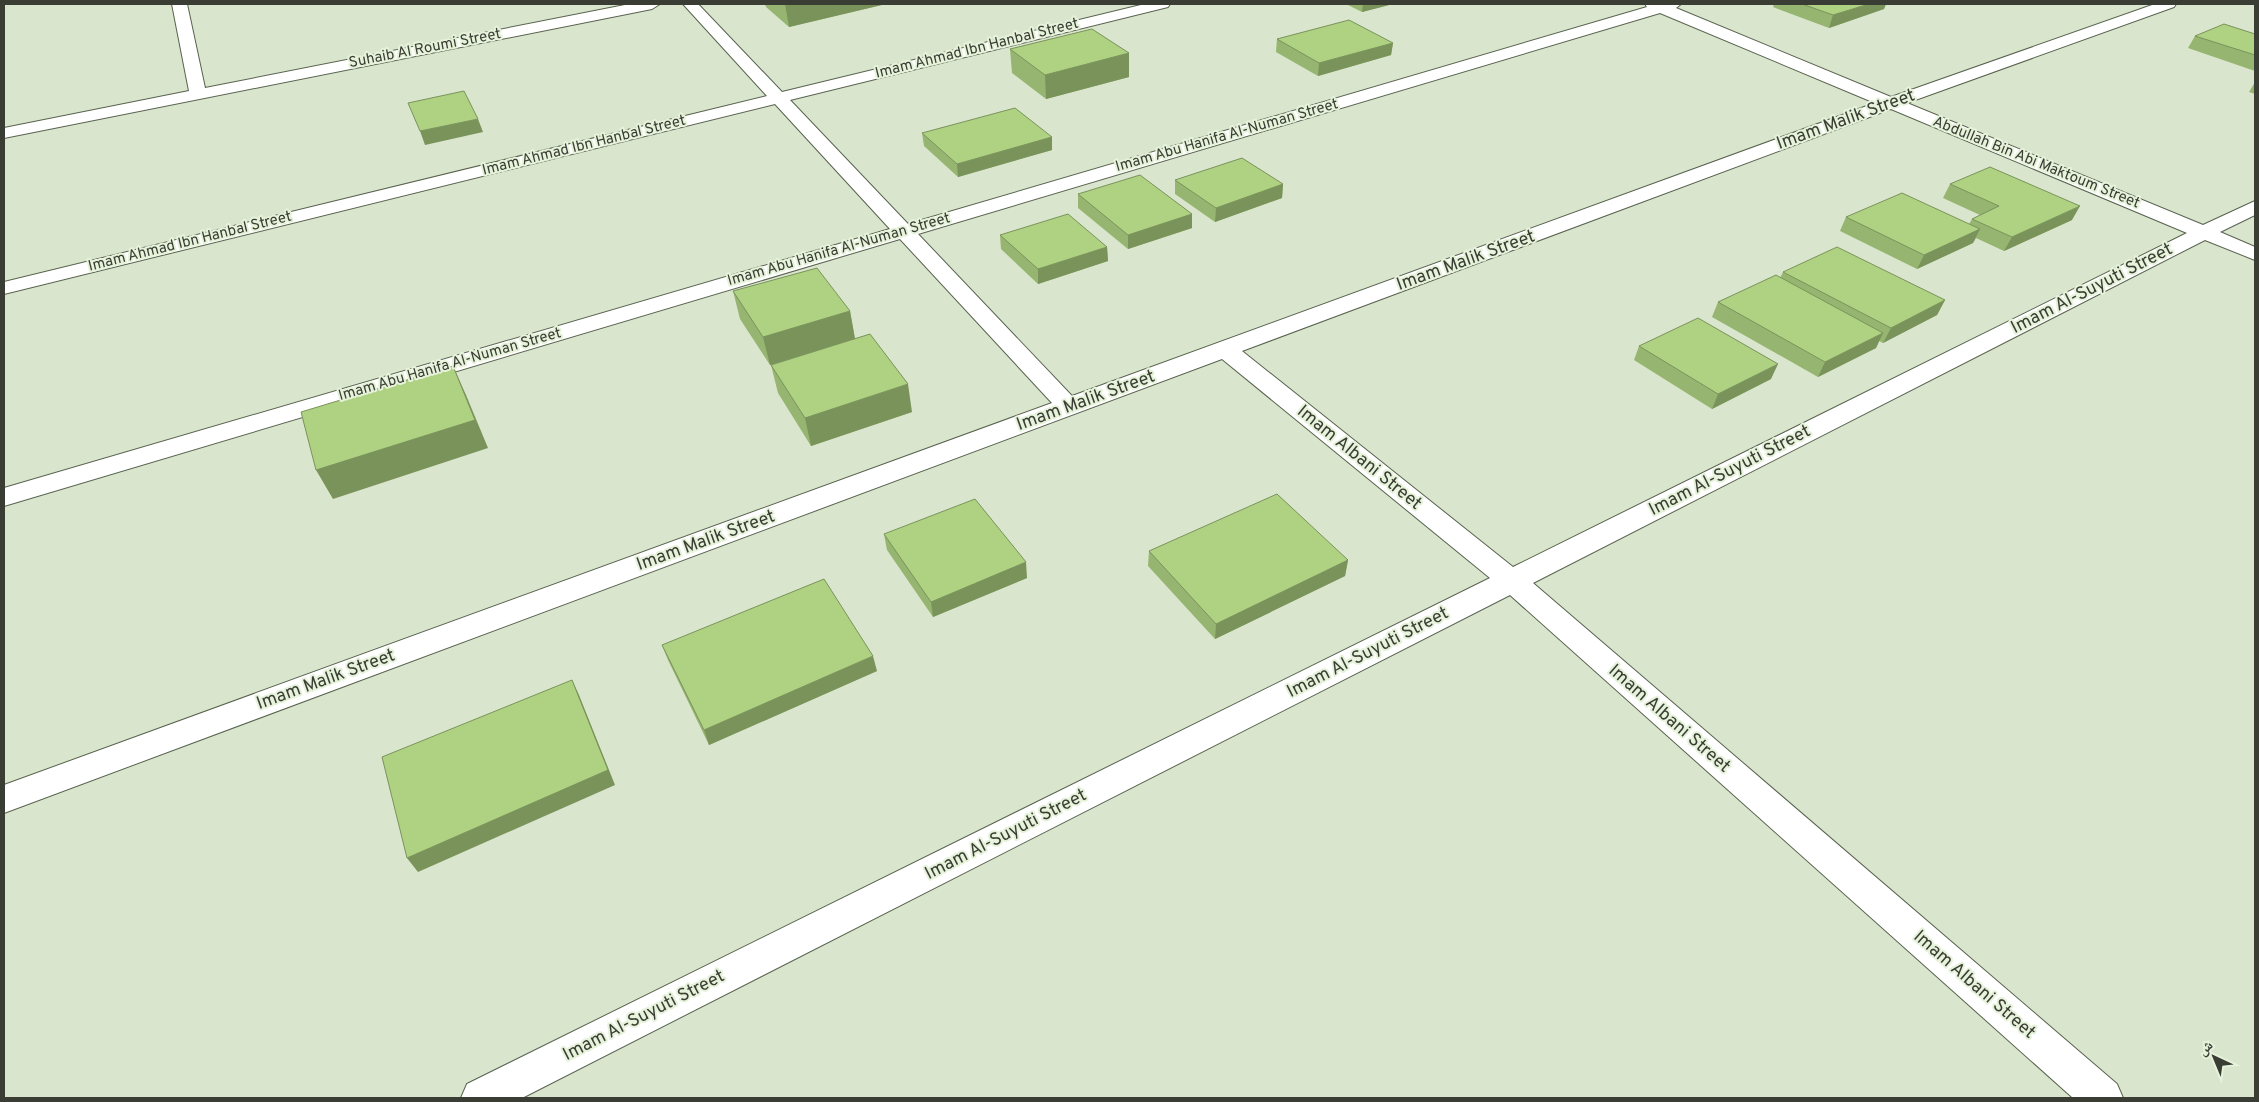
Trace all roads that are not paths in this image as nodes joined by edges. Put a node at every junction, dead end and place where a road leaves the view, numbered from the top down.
1 (179, 4) edge
2 (652, 4) edge
3 (690, 4) edge
4 (1163, 4) edge
5 (2168, 4) edge
6 (1661, 5) edge
7 (198, 93) junction
8 (778, 98) junction
9 (1890, 103) junction
10 (4, 133) edge
11 (2255, 208) edge
12 (904, 231) junction
13 (2205, 233) junction
14 (2255, 254) edge
15 (4, 288) edge
16 (1226, 350) junction
17 (1069, 407) junction
18 (4, 497) edge
19 (1512, 581) junction
20 (4, 799) edge
21 (481, 1098) edge
22 (2103, 1098) edge

1 - 7 street
2 - 7 street, Suhaib Al Roumi Street
3 - 8 street
4 - 8 street, Imam Ahmad Ibn Hanbal Street
5 - 9 street, Imam Malik Street
6 - 9 street, Abdullah Bin Abi Maktoum Street
6 - 12 street, Imam Abu Hanifa Al-Numan Street
7 - 10 street, Suhaib Al Roumi Street
8 - 12 street
8 - 15 street, Imam Ahmad Ibn Hanbal Street
9 - 13 street, Abdullah Bin Abi Maktoum Street
9 - 16 street, Imam Malik Street
11 - 13 street, Imam Al-Suyuti Street
12 - 17 street
12 - 18 street, Imam Abu Hanifa Al-Numan Street
13 - 14 street, Abdullah Bin Abi Maktoum Street
13 - 19 street, Imam Al-Suyuti Street
16 - 17 street, Imam Malik Street
16 - 19 street, Imam Albani Street
17 - 20 street, Imam Malik Street
19 - 21 street, Imam Al-Suyuti Street
19 - 22 street, Imam Albani Street

